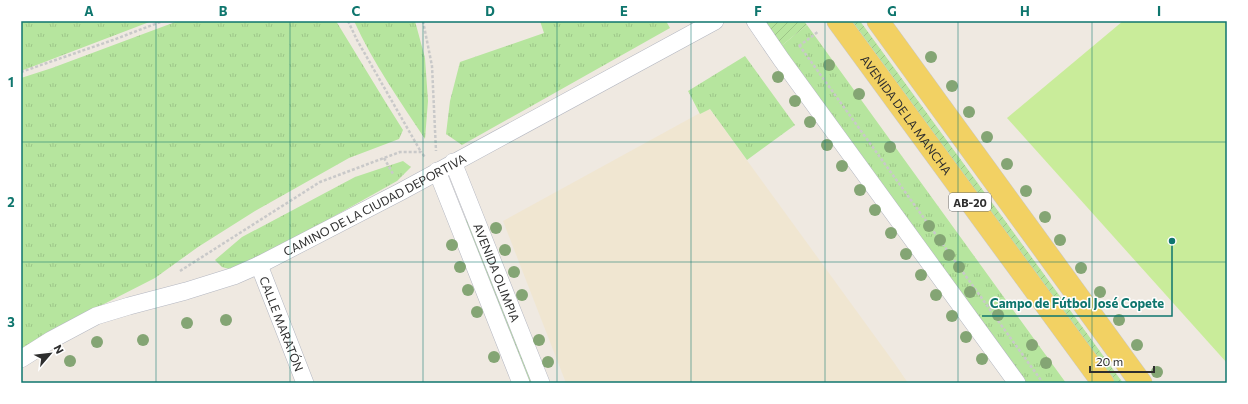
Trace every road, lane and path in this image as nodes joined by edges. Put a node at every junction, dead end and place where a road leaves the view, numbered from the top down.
1 (163, 21) edge
2 (348, 21) edge
3 (423, 21) edge
4 (716, 21) edge
5 (755, 21) edge
6 (878, 21) edge
7 (830, 25) edge
8 (799, 45) junction
9 (795, 49) dead end
10 (21, 72) edge
11 (421, 152) junction
12 (384, 158) junction
13 (453, 162) junction
14 (437, 171) junction
15 (394, 175) dead end
16 (259, 265) junction
17 (175, 275) dead end
18 (21, 359) edge
19 (305, 383) edge
20 (521, 383) edge
21 (541, 383) edge
22 (1017, 383) edge
23 (1043, 383) edge
24 (1103, 383) edge
25 (1141, 383) edge

1 - 10 path
2 - 11 path
3 - 14 path
4 - 13 street, CAMINO DE LA CIUDAD DEPORTIVA
5 - 22 street
6 - 25 main road, AB-20
7 - 8 path
7 - 24 main road, AVENIDA DE LA MANCHA / AB-20
8 - 9 path
8 - 23 path
11 - 12 path
11 - 14 path
12 - 15 path
12 - 17 path
13 - 14 street, CAMINO DE LA CIUDAD DEPORTIVA
13 - 21 street, AVENIDA OLIMPIA
14 - 16 street, CAMINO DE LA CIUDAD DEPORTIVA
14 - 20 street, AVENIDA OLIMPIA
16 - 18 street, CAMINO DE LA CIUDAD DEPORTIVA
16 - 19 street, CALLE MARATÓN

